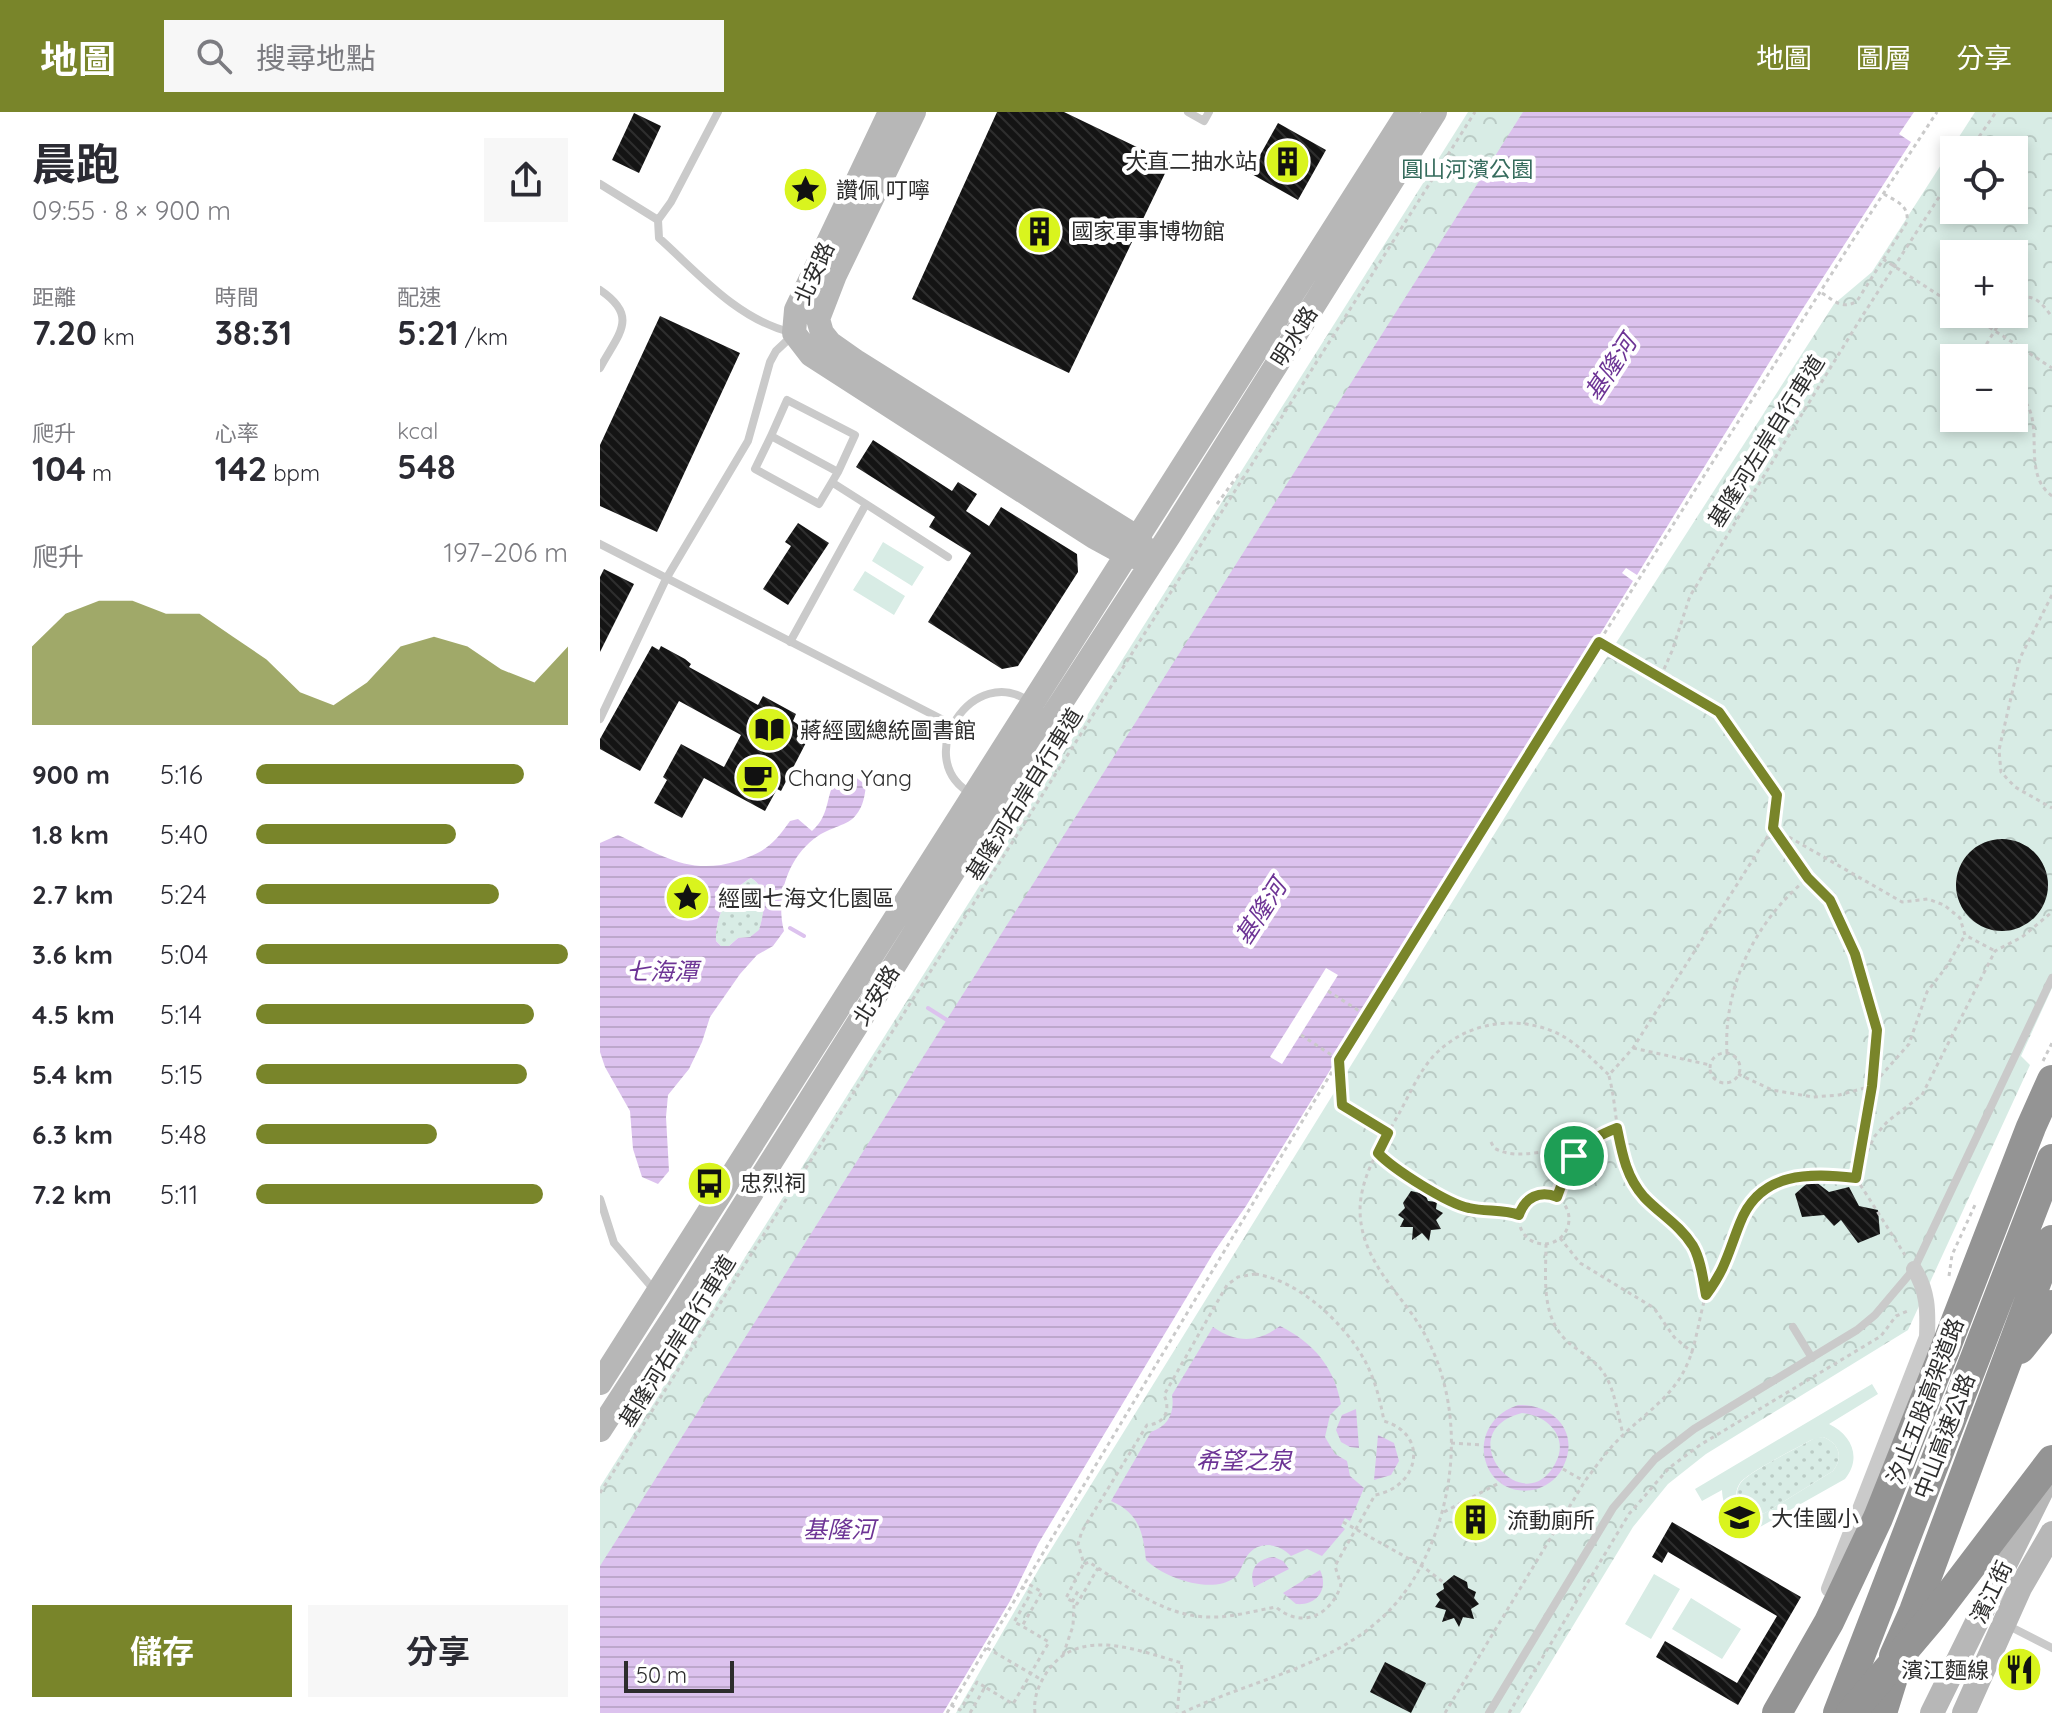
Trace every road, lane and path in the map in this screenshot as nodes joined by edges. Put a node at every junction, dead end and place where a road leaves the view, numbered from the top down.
1 (718, 112) edge
2 (1188, 112) edge
3 (1209, 112) edge
4 (1408, 112) edge
5 (1435, 112) edge
6 (1475, 112) edge
7 (1937, 112) edge
8 (1996, 112) edge
9 (904, 113) edge
10 (1980, 136) edge
11 (600, 184) edge
12 (1884, 194) junction
13 (1940, 195) edge
14 (658, 220) junction
15 (1883, 259) junction
16 (1894, 266) junction
17 (600, 290) edge
18 (1822, 293) junction
19 (1940, 296) edge
20 (2028, 297) edge
21 (2052, 317) edge
22 (818, 319) junction
23 (1990, 328) edge
24 (1996, 328) edge
25 (1994, 331) junction
26 (794, 333) junction
27 (1986, 344) edge
28 (600, 368) edge
29 (2052, 368) edge
30 (2028, 404) edge
31 (771, 436) junction
32 (838, 472) junction
33 (1243, 479) junction
34 (833, 483) junction
35 (2052, 496) edge
36 (866, 504) junction
37 (1217, 504) dead end
38 (600, 544) edge
39 (1132, 547) junction
40 (948, 557) dead end
41 (1153, 561) junction
42 (666, 579) junction
43 (2052, 595) edge
44 (790, 642) junction
45 (1599, 642) junction
46 (1661, 676) junction
47 (1042, 710) junction
48 (600, 719) edge
49 (951, 724) junction
50 (983, 801) junction
51 (2052, 808) edge
52 (1773, 828) junction
53 (1808, 878) junction
54 (2052, 912) edge
55 (1965, 935) junction
56 (1995, 951) junction
57 (2052, 978) edge
58 (1328, 991) dead end
59 (1367, 1016) junction
60 (1301, 1035) dead end
61 (1633, 1048) junction
62 (1727, 1053) junction
63 (1339, 1060) junction
64 (1710, 1065) junction
65 (1738, 1074) junction
66 (1609, 1075) junction
67 (2052, 1080) edge
68 (1872, 1086) junction
69 (1617, 1128) junction
70 (1388, 1133) junction
71 (1491, 1142) dead end
72 (1378, 1153) junction
73 (1574, 1156) junction
74 (2052, 1159) edge
75 (1856, 1178) junction
76 (1557, 1197) junction
77 (600, 1199) edge
78 (1519, 1215) junction
79 (604, 1226) edge
80 (1560, 1238) junction
81 (2052, 1240) edge
82 (1546, 1244) junction
83 (1914, 1269) junction
84 (657, 1293) junction
85 (1706, 1295) junction
86 (2052, 1305) edge
87 (680, 1307) junction
88 (1793, 1327) dead end
89 (1693, 1353) junction
90 (1812, 1358) junction
91 (2004, 1369) junction
92 (600, 1383) edge
93 (600, 1430) edge
94 (1623, 1434) junction
95 (1451, 1443) junction
96 (1483, 1445) dead end
97 (2052, 1460) edge
98 (1563, 1469) dead end
99 (2052, 1472) edge
100 (1585, 1481) junction
101 (1501, 1482) dead end
102 (600, 1493) edge
103 (1442, 1513) junction
104 (1343, 1522) dead end
105 (1356, 1530) junction
106 (2052, 1533) edge
107 (1084, 1564) junction
108 (1422, 1566) junction
109 (1098, 1568) junction
110 (1443, 1582) dead end
111 (1023, 1584) junction
112 (1078, 1591) dead end
113 (1073, 1602) junction
114 (1914, 1611) junction
115 (1980, 1614) junction
116 (2005, 1624) junction
117 (1022, 1626) junction
118 (986, 1647) junction
119 (2052, 1648) edge
120 (1063, 1655) junction
121 (1888, 1669) junction
122 (1031, 1673) junction
123 (1042, 1680) junction
124 (985, 1687) junction
125 (949, 1709) edge
126 (955, 1713) edge
127 (970, 1713) edge
128 (1035, 1713) edge
129 (1180, 1713) edge
130 (1445, 1713) edge
131 (1489, 1713) edge
132 (1779, 1713) edge
133 (1838, 1713) edge
134 (1851, 1713) edge
135 (1869, 1713) edge
136 (1882, 1713) edge
137 (1932, 1713) edge
138 (1964, 1713) edge

1 - 14 lane
2 - 3 lane
4 - 39 main road, 明水路
5 - 41 main road, 明水路
6 - 33 path, 基隆河右岸自行車道
7 - 12 path
8 - 10 path
9 - 22 main road, 北安路
9 - 26 main road, 北安路
11 - 14 lane
12 - 15 path
12 - 18 path
13 - 16 path, 基隆河左岸自行車道
14 - 26 lane
15 - 16 path
15 - 18 path
16 - 19 path
16 - 46 path, 基隆河左岸自行車道
17 - 28 lane
18 - 45 path
20 - 21 path
22 - 26 lane
22 - 39 main road, 北安路
23 - 25 path
24 - 25 path
25 - 27 path
25 - 29 path
26 - 39 main road, 北安路
26 - 42 lane
30 - 35 path
31 - 32 lane
31 - 32 lane
31 - 34 lane
32 - 34 lane
33 - 37 path
33 - 102 path, 基隆河右岸自行車道
34 - 36 lane
36 - 40 lane
36 - 44 lane
38 - 42 lane
39 - 41 main road, 北安路
39 - 47 main road, 北安路
41 - 47 main road, 北安路
42 - 44 lane
42 - 48 lane
43 - 51 path
44 - 49 lane
45 - 46 path
45 - 59 path
46 - 52 path
47 - 49 lane
47 - 50 main road, 北安路
49 - 50 lane
50 - 84 main road, 北安路
50 - 87 main road, 北安路
52 - 53 path
52 - 55 path
52 - 61 path
53 - 62 path
53 - 68 path
54 - 56 path
55 - 56 path
55 - 68 path
56 - 75 path
57 - 83 lane
58 - 59 path
59 - 63 path
60 - 63 path
61 - 64 path
61 - 66 path
62 - 64 path
62 - 65 path
63 - 70 path
63 - 111 path
64 - 65 path
65 - 68 path
66 - 69 path
66 - 70 path
67 - 132 highway, 汐止五股高架道路, bridge
68 - 75 path
69 - 73 path
69 - 85 path
70 - 72 path
71 - 73 path
72 - 78 path
72 - 95 path
73 - 76 path
74 - 133 highway, 中山高速公路
75 - 83 path
75 - 85 path
76 - 78 path
76 - 80 path
77 - 79 lane
78 - 82 path
79 - 84 lane
80 - 82 path
80 - 89 path
81 - 91 highway, 中山高速公路
82 - 94 path
83 - 90 lane
83 - 132 street
84 - 87 lane
84 - 92 main road, 北安路
85 - 89 path
86 - 91 highway
87 - 93 main road, 北安路
88 - 90 lane
89 - 94 path
90 - 131 lane
91 - 114 highway, 中山高速公路
94 - 100 path
95 - 96 path
95 - 103 path
97 - 121 highway, bridge
98 - 100 path
99 - 115 main road, 濱江街
100 - 130 path
101 - 103 path
103 - 108 path
104 - 105 path
105 - 107 path
105 - 108 path
105 - 109 path
106 - 116 main road, 濱江街
107 - 109 path
107 - 113 path
108 - 110 path
108 - 129 path
109 - 113 path
111 - 117 path
111 - 117 path
111 - 118 path
112 - 113 path
113 - 120 path
114 - 121 highway, 中山高速公路, bridge
114 - 136 highway, bridge
115 - 116 lane
115 - 137 main road, 濱江街
116 - 119 lane
116 - 138 main road, 濱江街
117 - 122 path
118 - 122 path
118 - 125 path
120 - 123 path
120 - 129 path
121 - 134 highway, bridge
121 - 135 highway, 中山高速公路, bridge
122 - 123 path
122 - 124 path
123 - 128 path
124 - 125 path
124 - 127 path
125 - 126 path

